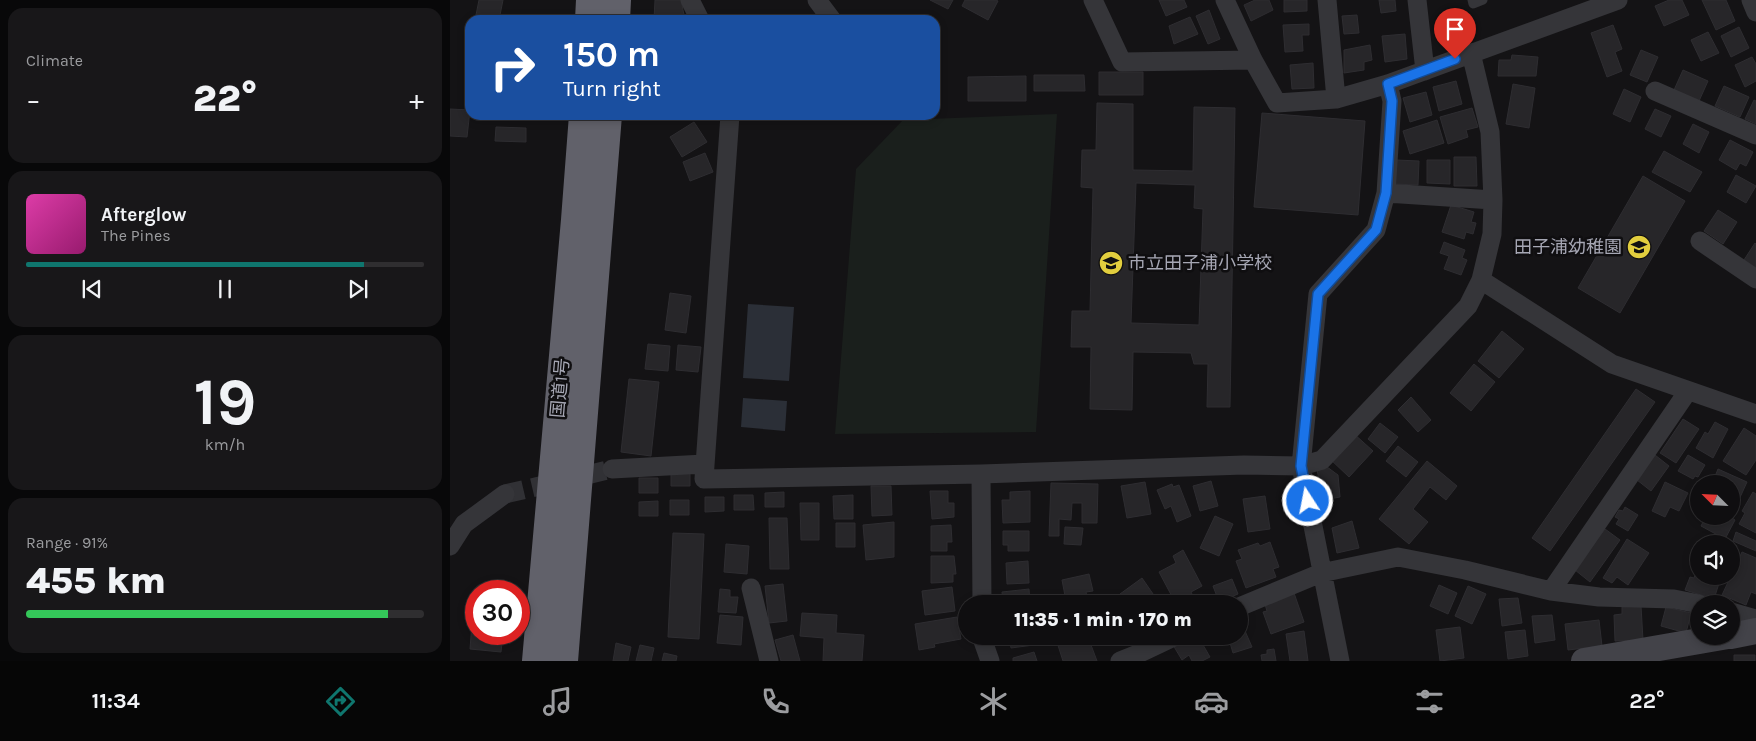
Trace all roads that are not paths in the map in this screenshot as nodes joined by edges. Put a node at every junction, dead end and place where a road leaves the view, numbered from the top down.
1 (590, 0) edge
2 (617, 0) edge
3 (690, 0) edge
4 (817, 0) edge
5 (1094, 0) edge
6 (1225, 0) edge
7 (1327, 0) edge
8 (1417, 0) edge
9 (1472, 0) edge
10 (1483, 0) edge
11 (1618, 0) edge
12 (1751, 0) edge
13 (1756, 12) edge
14 (589, 15) edge
15 (616, 15) edge
16 (698, 15) edge
17 (828, 15) edge
18 (1471, 53) junction
19 (1253, 60) junction
20 (1425, 71) junction
21 (1388, 84) junction
22 (1655, 91) dead end
23 (1336, 99) junction
24 (583, 120) edge
25 (608, 120) edge
26 (730, 120) edge
27 (1756, 135) edge
28 (1386, 193) junction
29 (1493, 200) junction
30 (1700, 241) dead end
31 (1756, 279) edge
32 (1481, 280) junction
33 (1688, 391) junction
34 (1756, 414) edge
35 (704, 464) junction
36 (1301, 466) junction
37 (612, 469) tunnel mouth
38 (981, 474) junction
39 (505, 494) tunnel mouth
40 (450, 546) edge
41 (1321, 573) junction
42 (751, 588) dead end
43 (1551, 591) junction
44 (982, 595) edge
45 (1690, 602) edge
46 (1248, 603) edge
47 (1740, 615) edge
48 (1756, 619) edge
49 (1756, 631) edge
50 (1740, 634) edge
51 (1690, 643) edge
52 (984, 645) edge
53 (1157, 645) edge
54 (536, 661) edge
55 (564, 661) edge
56 (769, 661) edge
57 (990, 661) edge
58 (1120, 661) edge
59 (1340, 661) edge
60 (1584, 661) edge

1 - 14 highway
2 - 15 highway
3 - 16 street
4 - 17 street
5 - 19 street
6 - 19 street
7 - 23 street
8 - 20 street
9 - 10 lane
11 - 18 street
12 - 13 street
18 - 20 street
18 - 29 street
19 - 23 street
20 - 21 street
21 - 23 street
21 - 28 street
22 - 27 street
24 - 54 highway, 国道1号
25 - 55 highway, 国道1号
26 - 35 street
28 - 29 street
28 - 36 street
29 - 32 street
30 - 31 street
32 - 33 street
32 - 36 street
33 - 34 street
33 - 43 street
35 - 37 street
35 - 38 street
36 - 38 street
36 - 41 street
38 - 44 street
39 - 40 street
41 - 43 street
41 - 46 street
41 - 59 street
42 - 56 street
43 - 45 street
47 - 48 street
49 - 50 street
51 - 60 street
52 - 57 street
53 - 58 street

